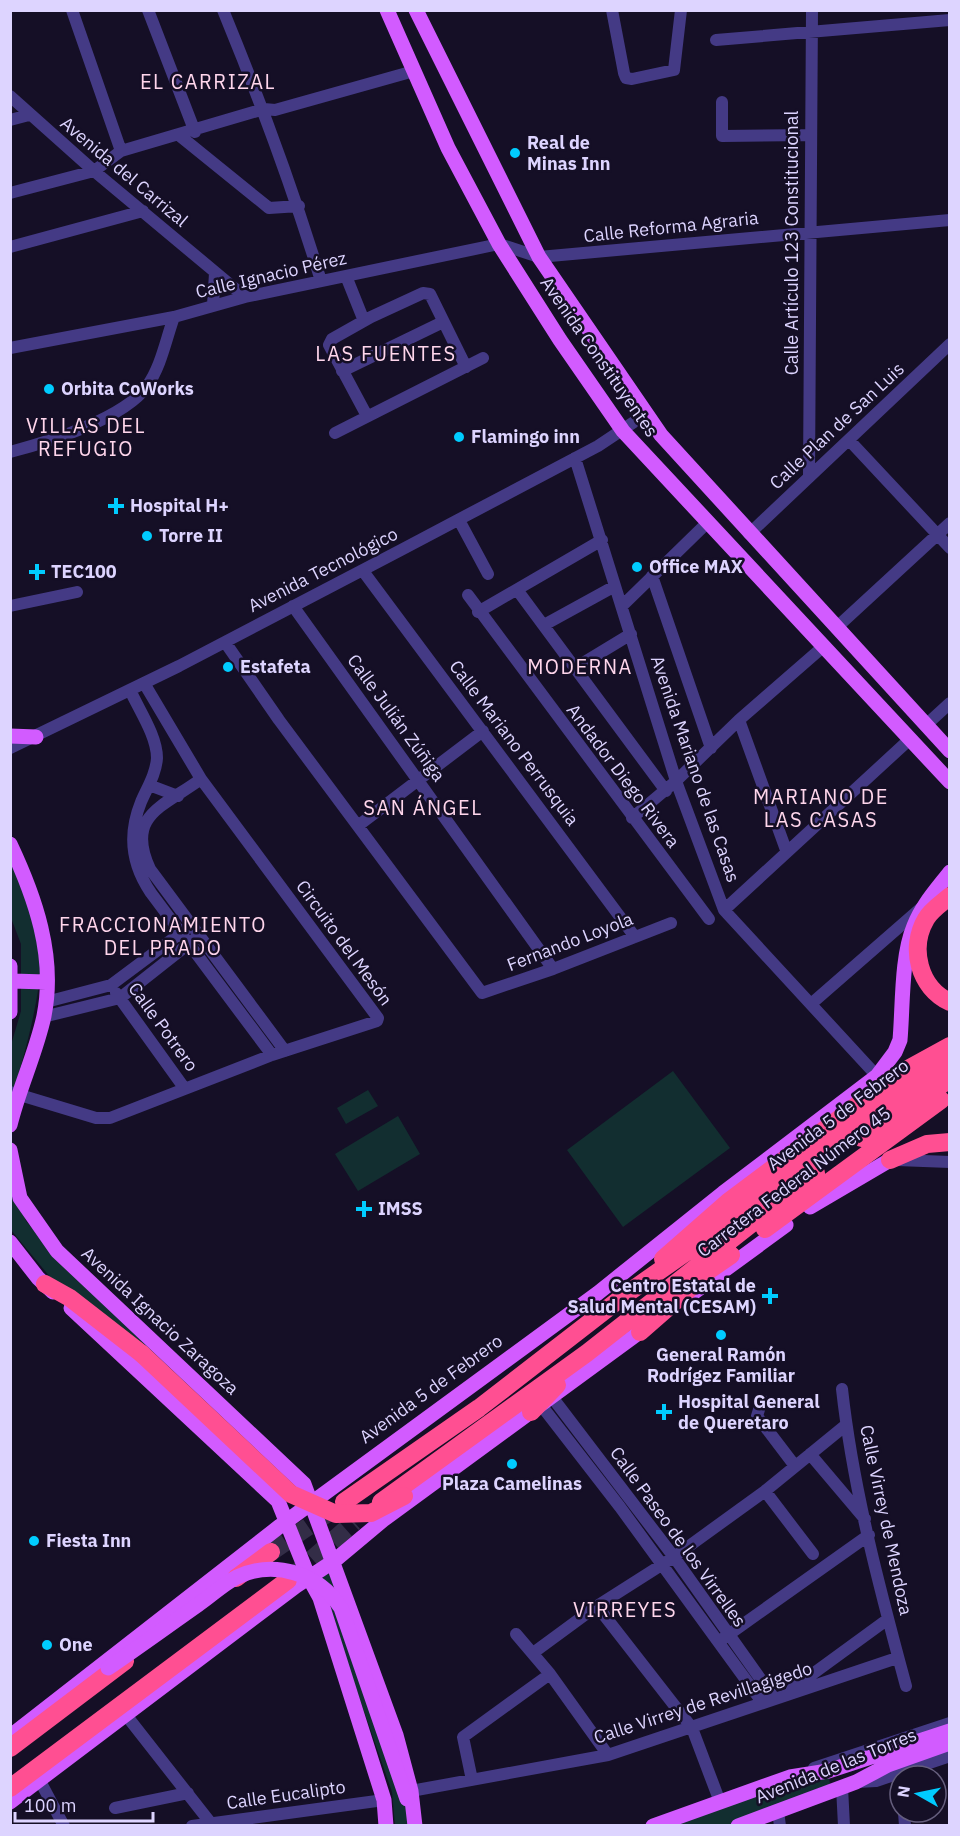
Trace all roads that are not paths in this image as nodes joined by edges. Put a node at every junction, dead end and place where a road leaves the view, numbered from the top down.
1 (72, 10) edge
2 (148, 10) edge
3 (223, 10) edge
4 (387, 10) edge
5 (416, 10) edge
6 (612, 10) edge
7 (681, 10) edge
8 (812, 10) edge
9 (950, 20) edge
10 (812, 31) junction
11 (716, 40) dead end
12 (414, 70) junction
13 (10, 96) edge
14 (722, 102) dead end
15 (264, 110) junction
16 (29, 115) junction
17 (10, 120) edge
18 (195, 132) junction
19 (809, 135) junction
20 (180, 136) junction
21 (121, 151) junction
22 (94, 171) junction
23 (10, 193) edge
24 (298, 206) junction
25 (143, 211) junction
26 (950, 220) edge
27 (810, 231) junction
28 (500, 243) junction
29 (10, 247) edge
30 (539, 257) junction
31 (215, 273) junction
32 (350, 275) junction
33 (321, 281) junction
34 (245, 297) junction
35 (213, 305) junction
36 (174, 317) junction
37 (367, 319) junction
38 (443, 322) junction
39 (10, 348) edge
40 (948, 350) edge
41 (483, 358) dead end
42 (466, 367) junction
43 (342, 371) junction
44 (646, 414) junction
45 (367, 417) junction
46 (623, 431) junction
47 (335, 432) dead end
48 (849, 440) junction
49 (10, 452) edge
50 (575, 459) junction
51 (809, 476) junction
52 (459, 520) junction
53 (707, 523) junction
54 (950, 523) edge
55 (749, 534) junction
56 (937, 535) junction
57 (602, 540) junction
58 (950, 548) edge
59 (363, 571) junction
60 (488, 574) dead end
61 (652, 576) junction
62 (615, 586) junction
63 (518, 591) junction
64 (77, 592) dead end
65 (468, 595) dead end
66 (10, 606) edge
67 (293, 606) junction
68 (622, 606) junction
69 (478, 612) junction
70 (544, 626) junction
71 (836, 628) junction
72 (631, 634) junction
73 (225, 642) junction
74 (824, 646) junction
75 (575, 668) junction
76 (144, 683) junction
77 (130, 690) junction
78 (950, 703) edge
79 (739, 720) junction
80 (926, 725) junction
81 (483, 730) junction
82 (10, 736) edge
83 (36, 736) junction
84 (910, 739) junction
85 (10, 748) edge
86 (711, 748) junction
87 (950, 751) edge
88 (938, 769) junction
89 (201, 779) junction
90 (418, 780) junction
91 (676, 782) junction
92 (950, 782) edge
93 (149, 785) junction
94 (666, 791) junction
95 (950, 791) edge
96 (178, 796) junction
97 (632, 818) junction
98 (358, 825) junction
99 (10, 844) edge
100 (786, 850) junction
101 (950, 872) edge
102 (950, 896) edge
103 (924, 906) junction
104 (724, 910) junction
105 (709, 919) dead end
106 (671, 923) dead end
107 (181, 932) junction
108 (194, 934) junction
109 (635, 937) junction
110 (10, 966) edge
111 (553, 969) junction
112 (12, 981) junction
113 (45, 982) junction
114 (111, 985) junction
115 (120, 998) junction
116 (950, 1002) edge
117 (811, 1004) junction
118 (45, 1010) junction
119 (10, 1012) edge
120 (950, 1035) edge
121 (950, 1046) edge
122 (285, 1051) junction
123 (272, 1055) junction
124 (950, 1058) edge
125 (877, 1076) junction
126 (950, 1079) edge
127 (185, 1089) junction
128 (14, 1094) edge
129 (950, 1094) edge
130 (950, 1099) edge
131 (10, 1125) edge
132 (950, 1142) edge
133 (10, 1150) edge
134 (890, 1160) junction
135 (950, 1162) edge
136 (823, 1197) junction
137 (10, 1242) edge
138 (45, 1284) junction
139 (625, 1295) junction
140 (636, 1326) junction
141 (587, 1353) junction
142 (167, 1355) junction
143 (153, 1383) junction
144 (842, 1389) dead end
145 (762, 1400) dead end
146 (541, 1404) junction
147 (846, 1425) junction
148 (810, 1454) junction
149 (795, 1466) junction
150 (765, 1491) junction
151 (312, 1502) junction
152 (344, 1502) tunnel mouth
153 (288, 1520) junction
154 (354, 1522) tunnel mouth
155 (867, 1522) junction
156 (869, 1535) junction
157 (271, 1552) tunnel mouth
158 (813, 1554) dead end
159 (674, 1557) junction
160 (334, 1561) junction
161 (662, 1565) junction
162 (309, 1578) junction
163 (288, 1580) tunnel mouth
164 (597, 1606) junction
165 (888, 1619) junction
166 (516, 1634) dead end
167 (723, 1639) junction
168 (533, 1653) junction
169 (897, 1658) junction
170 (550, 1674) junction
171 (906, 1686) dead end
172 (773, 1698) junction
173 (60, 1699) junction
174 (126, 1716) junction
175 (950, 1723) edge
176 (692, 1728) junction
177 (950, 1731) edge
178 (10, 1737) edge
179 (950, 1743) edge
180 (399, 1746) junction
181 (10, 1748) edge
182 (608, 1755) junction
183 (950, 1756) edge
184 (369, 1757) junction
185 (930, 1764) edge
186 (790, 1778) junction
187 (888, 1778) edge
188 (472, 1780) junction
189 (36, 1784) junction
190 (849, 1785) junction
191 (10, 1788) edge
192 (188, 1793) junction
193 (409, 1795) junction
194 (10, 1800) edge
195 (384, 1800) junction
196 (720, 1802) junction
197 (115, 1808) dead end
198 (779, 1818) edge
199 (415, 1820) edge
200 (213, 1824) edge
201 (64, 1826) edge
202 (192, 1826) edge
203 (386, 1826) edge
204 (653, 1826) edge
205 (738, 1826) edge
206 (844, 1826) edge

1 - 21 street
2 - 18 street
3 - 15 street
4 - 12 main road, Avenida Constituyentes
5 - 30 main road, Avenida Constituyentes
6 - 7 street
8 - 10 street, Calle Artículo 123 Constitucional
9 - 10 street
10 - 11 street
10 - 19 street, Calle Artículo 123 Constitucional
12 - 15 street
12 - 28 main road, Avenida Constituyentes
13 - 16 street, Avenida del Carrizal
14 - 19 street
15 - 18 street
15 - 24 street
16 - 17 street
16 - 22 street, Avenida del Carrizal
18 - 20 street
19 - 27 street, Calle Artículo 123 Constitucional
20 - 21 street
20 - 24 street
21 - 22 street
22 - 23 street
22 - 25 street, Avenida del Carrizal
24 - 33 street
25 - 29 street
25 - 31 street, Avenida del Carrizal
26 - 27 street, Calle Reforma Agraria
27 - 30 street, Calle Reforma Agraria
27 - 51 street, Calle Artículo 123 Constitucional
28 - 30 street
28 - 32 street, Calle Ignacio Pérez
28 - 46 main road, Avenida Constituyentes
30 - 44 main road, Avenida Constituyentes
31 - 34 street, Avenida del Carrizal
31 - 35 street
32 - 33 street, Calle Ignacio Pérez
32 - 37 street
33 - 34 street, Calle Ignacio Pérez
34 - 35 street, Calle Ignacio Pérez
35 - 36 street, Calle Ignacio Pérez
36 - 39 street, Calle Ignacio Pérez
36 - 49 street
37 - 38 street
37 - 43 street
38 - 42 street
38 - 43 street
40 - 48 street, Calle Plan de San Luis
41 - 42 street
42 - 45 street
43 - 45 street
44 - 46 street, Avenida Tecnológico
44 - 55 main road, Avenida Constituyentes
45 - 47 street
46 - 50 street, Avenida Tecnológico
46 - 53 main road, Avenida Constituyentes
48 - 51 street, Calle Plan de San Luis
48 - 56 street
50 - 52 street, Avenida Tecnológico
50 - 57 street, Avenida Mariano de las Casas
51 - 55 street, Calle Plan de San Luis
52 - 59 street, Avenida Tecnológico
52 - 60 street
53 - 61 street
53 - 74 main road, Avenida Constituyentes
54 - 56 street
55 - 71 main road, Avenida Constituyentes
56 - 58 street
56 - 71 street
57 - 62 street, Avenida Mariano de las Casas
57 - 63 street
59 - 67 street, Avenida Tecnológico
59 - 81 street, Calle Mariano Perrusquia
61 - 68 street
61 - 86 street
62 - 68 street, Avenida Mariano de las Casas
62 - 70 street
63 - 69 street
63 - 70 street
64 - 66 street
65 - 69 street, Andador Diego Rivera
67 - 73 street, Avenida Tecnológico
67 - 90 street, Calle Julián Zúñiga
68 - 72 street, Avenida Mariano de las Casas
69 - 97 street, Andador Diego Rivera
70 - 75 street
71 - 80 main road, Avenida Constituyentes
72 - 75 street
72 - 91 street, Avenida Mariano de las Casas
73 - 76 street, Avenida Tecnológico
73 - 98 street
74 - 79 street
74 - 84 main road, Avenida Constituyentes
75 - 94 street
76 - 77 street, Avenida Tecnológico
76 - 89 street, Circuito del Mesón
77 - 83 street, Avenida Tecnológico
77 - 93 street
78 - 80 street
79 - 86 street
79 - 100 street
80 - 87 main road, Avenida Constituyentes
81 - 90 street
81 - 109 street, Calle Mariano Perrusquia
82 - 83 main road
83 - 85 street, Avenida Tecnológico
84 - 88 main road, Avenida Constituyentes
84 - 100 street
86 - 91 street
88 - 92 main road, Avenida Constituyentes
88 - 95 main road
89 - 96 street
89 - 122 street, Circuito del Mesón
90 - 98 street
90 - 111 street, Calle Julián Zúñiga
91 - 94 street
91 - 104 street, Avenida Mariano de las Casas
93 - 96 street
93 - 107 street
94 - 97 street
96 - 108 street
97 - 105 street, Andador Diego Rivera
98 - 111 street, Fernando Loyola
99 - 113 main road
100 - 104 street
101 - 103 main road, Avenida 5 de Febrero
102 - 116 highway
103 - 117 street
103 - 125 main road, Avenida 5 de Febrero
104 - 117 street, Avenida Mariano de las Casas
106 - 109 street, Fernando Loyola
107 - 108 street
107 - 114 street
108 - 115 street
108 - 122 street
108 - 123 street
109 - 111 street, Fernando Loyola
110 - 112 main road
112 - 113 main road
112 - 119 main road
113 - 118 main road
114 - 115 street, Calle Potrero
114 - 118 street
115 - 118 street
115 - 127 street, Calle Potrero
117 - 125 street, Avenida Mariano de las Casas
118 - 128 main road
120 - 125 highway
121 - 139 highway, Carretera Federal Número 45
122 - 123 street, Circuito del Mesón
123 - 127 street, Circuito del Mesón
124 - 139 highway, Avenida 5 de Febrero
125 - 151 main road, Avenida 5 de Febrero
126 - 140 highway, Avenida 5 de Febrero
127 - 128 street, Circuito del Mesón
128 - 131 main road
129 - 140 highway, Carretera Federal Número 45
130 - 136 highway
132 - 134 highway
133 - 142 main road, Avenida Ignacio Zaragoza
134 - 135 street
134 - 136 main road, Avenida 5 de Febrero
136 - 140 main road, Avenida 5 de Febrero
137 - 138 main road
138 - 141 highway, bridge
138 - 143 main road
139 - 152 highway, Avenida 5 de Febrero
140 - 141 highway, Avenida 5 de Febrero
140 - 146 main road, Avenida 5 de Febrero
141 - 146 highway
141 - 154 highway, Avenida 5 de Febrero
142 - 143 main road
142 - 151 main road, Avenida Ignacio Zaragoza
143 - 153 main road
144 - 147 street, Calle Virrey de Mendoza
145 - 149 street
146 - 159 street, Calle Paseo de los Virrelles
146 - 160 main road, Avenida 5 de Febrero
146 - 161 street, Calle Paseo de los Virrelles
147 - 148 street
147 - 155 street, Calle Virrey de Mendoza
148 - 149 street
148 - 155 street
149 - 150 street
150 - 158 street
150 - 159 street
151 - 153 main road, Avenida 5 de Febrero
151 - 160 main road, Avenida Ignacio Zaragoza
153 - 162 main road
153 - 173 main road, Avenida 5 de Febrero
155 - 156 street, Calle Virrey de Mendoza
156 - 165 street, Calle Virrey de Mendoza
156 - 167 street
157 - 181 highway
159 - 161 street
159 - 167 street, Calle Paseo de los Virrelles
160 - 162 main road, Avenida 5 de Febrero
160 - 180 main road, Avenida Ignacio Zaragoza
161 - 164 street
161 - 167 street, Calle Paseo de los Virrelles
162 - 174 main road, Avenida 5 de Febrero
162 - 184 main road
163 - 191 highway
164 - 168 street
164 - 176 street
165 - 169 street, Calle Virrey de Mendoza
165 - 172 street
166 - 168 street
167 - 172 street, Calle Paseo de los Virrelles
168 - 170 street
169 - 171 street, Calle Virrey de Mendoza
169 - 172 street, Calle Virrey de Revillagigedo
170 - 182 street
170 - 188 street
172 - 176 street, Calle Virrey de Revillagigedo
173 - 178 main road, Avenida 5 de Febrero
173 - 193 main road, bridge
174 - 189 main road, Avenida 5 de Febrero
174 - 192 street
175 - 186 street, Avenida de las Torres
176 - 182 street, Calle Virrey de Revillagigedo
176 - 196 street
177 - 186 main road, Avenida de las Torres
179 - 190 main road, Avenida de las Torres
180 - 184 main road
180 - 193 main road, Avenida Ignacio Zaragoza
182 - 188 street, Calle Virrey de Revillagigedo
183 - 185 street
184 - 195 main road
186 - 196 main road, Avenida de las Torres
187 - 190 street
188 - 193 street, Calle Virrey de Revillagigedo
189 - 194 highway
189 - 201 street
190 - 198 main road, Avenida de las Torres
190 - 206 street
192 - 197 street
192 - 200 street
193 - 199 main road
195 - 200 street, Calle Eucalipto
195 - 203 main road
196 - 204 main road, Avenida de las Torres
198 - 205 main road, Avenida de las Torres
200 - 202 street, Calle Eucalipto

